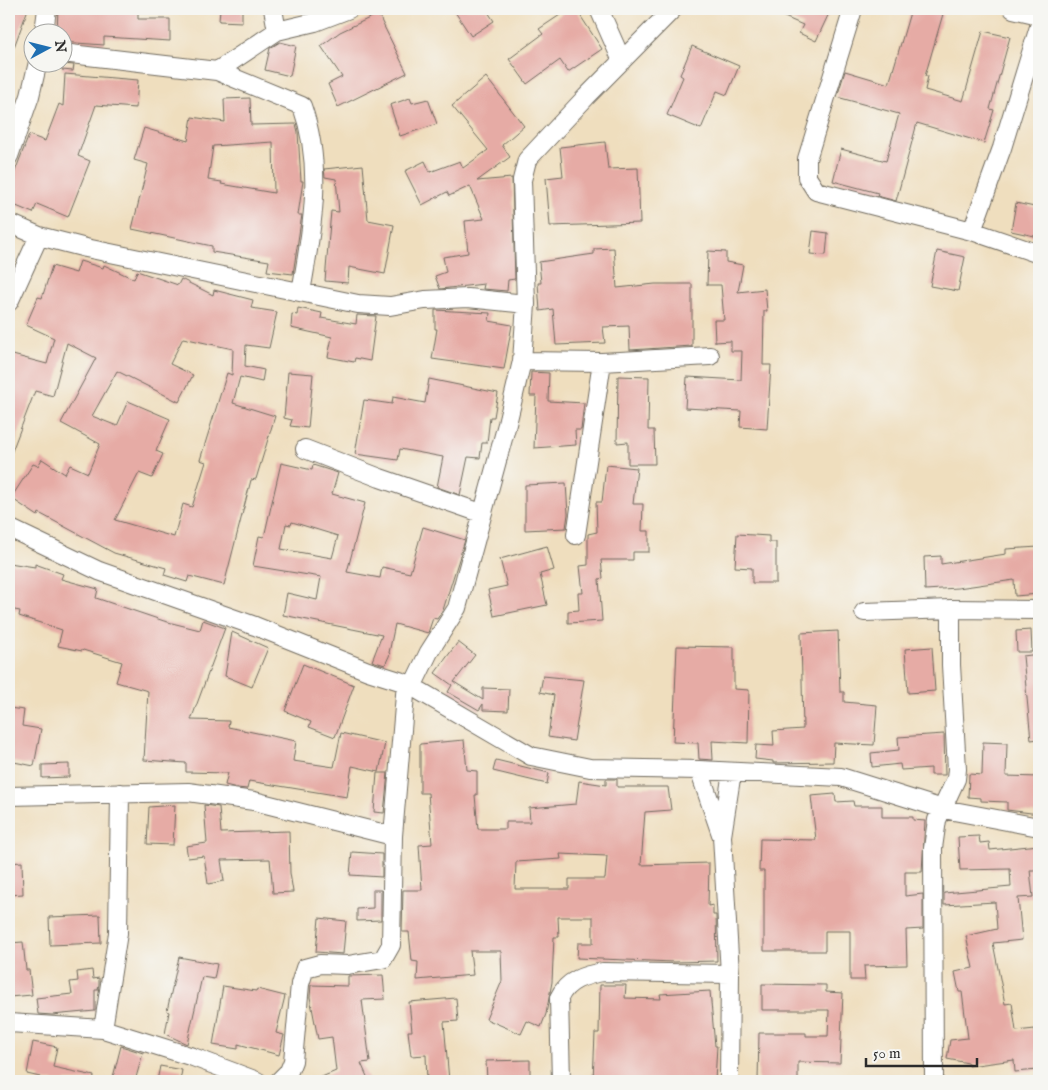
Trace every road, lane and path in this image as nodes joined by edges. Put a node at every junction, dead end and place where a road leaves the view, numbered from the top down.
1 (47, 9) edge
2 (273, 9) edge
3 (349, 9) edge
4 (599, 9) edge
5 (673, 9) edge
6 (853, 9) edge
7 (1013, 9) edge
8 (1039, 15) edge
9 (45, 22) edge
10 (1039, 27) edge
11 (277, 31) junction
12 (72, 53) edge
13 (622, 61) junction
14 (217, 71) junction
15 (36, 72) edge
16 (9, 156) edge
17 (9, 223) edge
18 (972, 231) junction
19 (39, 236) junction
20 (1039, 254) edge
21 (301, 292) junction
22 (9, 302) edge
23 (526, 304) junction
24 (710, 356) dead end
25 (522, 360) junction
26 (602, 362) junction
27 (305, 448) dead end
28 (481, 513) junction
29 (9, 528) edge
30 (576, 535) dead end
31 (951, 609) junction
32 (1039, 610) edge
33 (864, 612) dead end
34 (409, 685) junction
35 (699, 770) junction
36 (732, 772) junction
37 (120, 793) junction
38 (9, 796) edge
39 (943, 809) junction
40 (1039, 827) edge
41 (393, 836) junction
42 (722, 836) junction
43 (730, 974) junction
44 (9, 1023) edge
45 (103, 1029) junction
46 (257, 1081) edge
47 (279, 1081) edge
48 (560, 1081) edge
49 (729, 1081) edge
50 (934, 1081) edge

1 - 9 street
2 - 11 street
3 - 11 street
4 - 13 street
5 - 13 street
6 - 18 street
7 - 8 street
10 - 18 street
11 - 14 street
12 - 14 street
13 - 23 street
14 - 21 street
15 - 16 street
17 - 19 street
18 - 20 street
19 - 21 street
19 - 22 street
21 - 23 street
23 - 25 street
24 - 26 street
25 - 26 street
25 - 28 street
26 - 30 street
27 - 28 street
28 - 34 street
29 - 34 street
31 - 32 street
31 - 33 street
31 - 39 street
34 - 35 street
34 - 41 street
35 - 36 street
35 - 42 street
36 - 39 street
36 - 42 street
37 - 38 street
37 - 41 street
37 - 45 street
39 - 40 street
39 - 50 street
41 - 47 street
42 - 43 street
43 - 48 street
43 - 49 street
44 - 45 street
45 - 46 street

